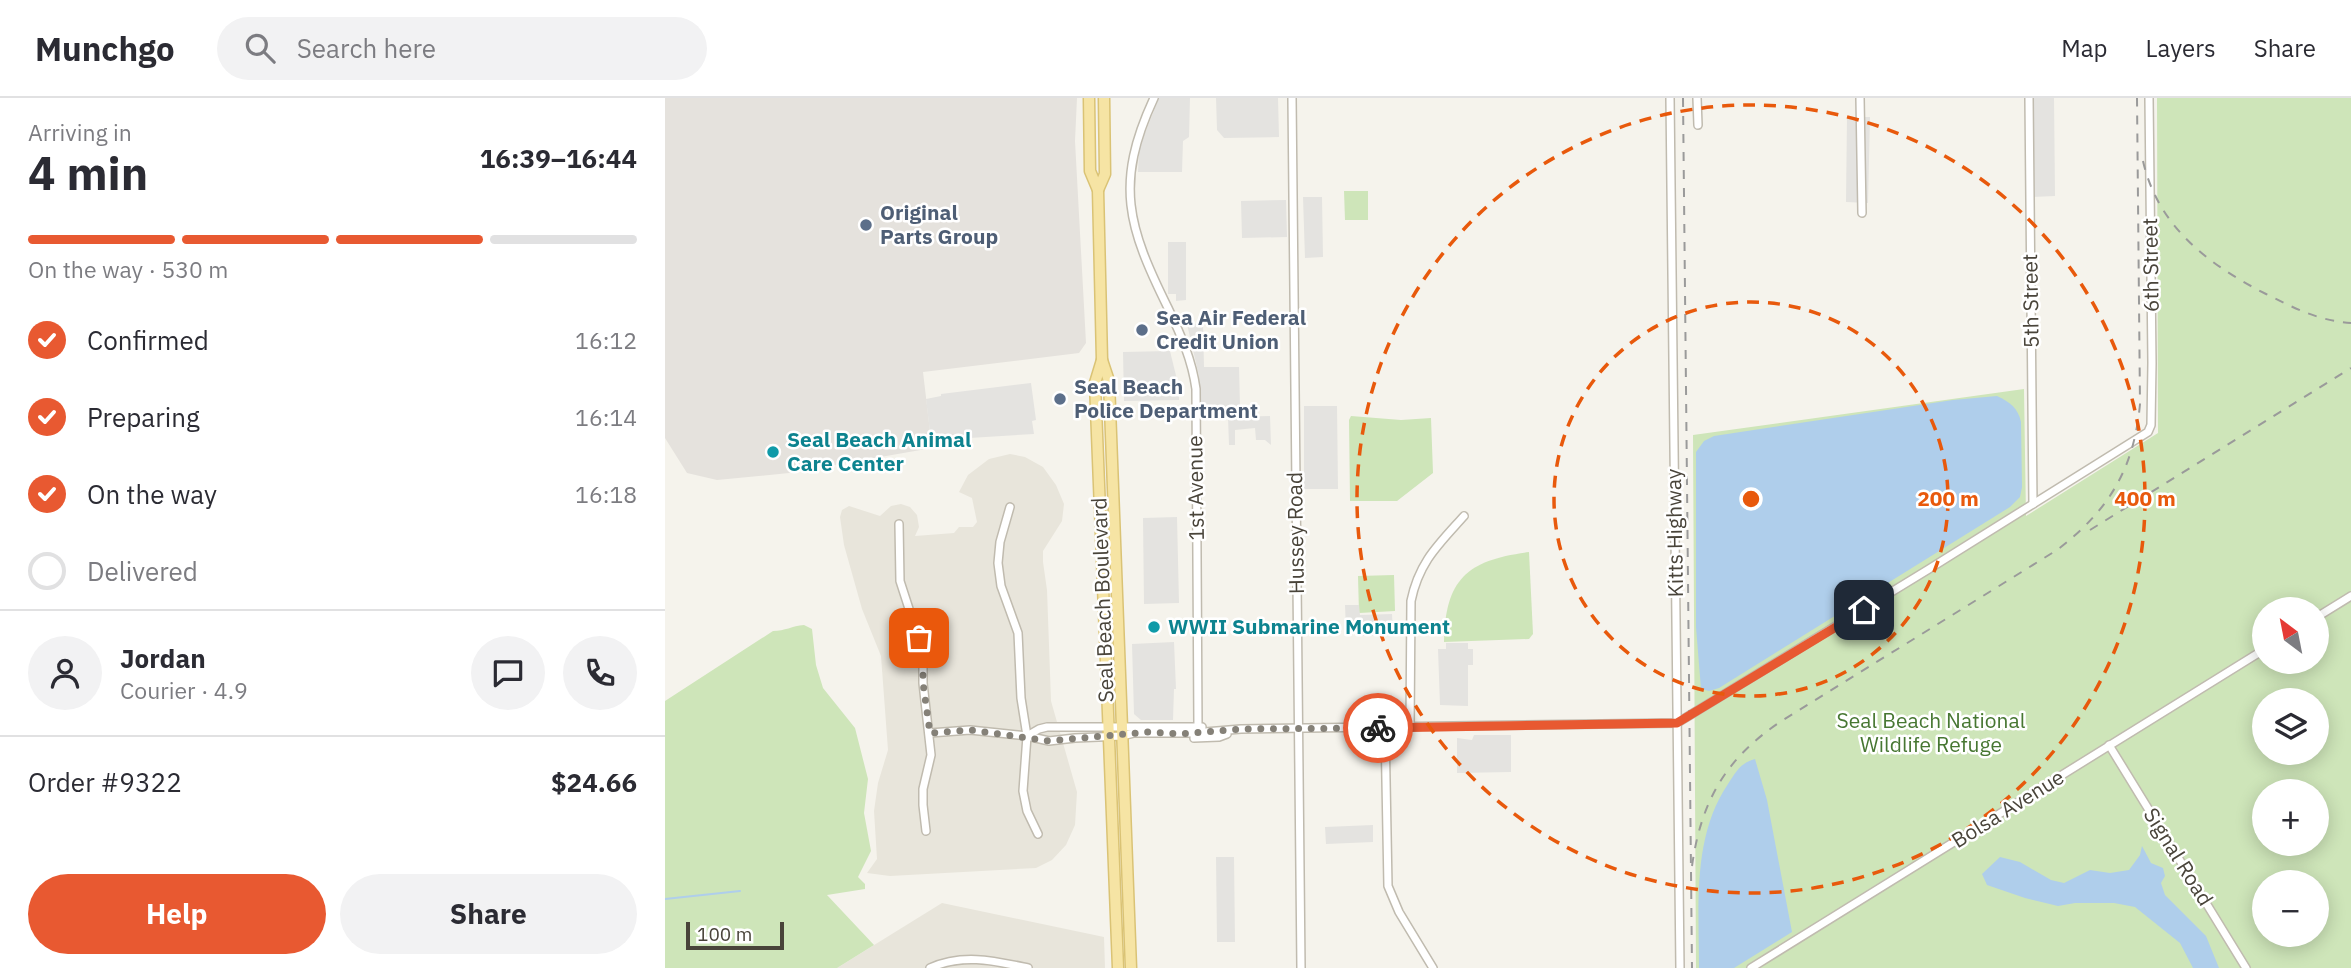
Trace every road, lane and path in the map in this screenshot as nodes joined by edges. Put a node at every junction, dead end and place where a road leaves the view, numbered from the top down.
1 (1089, 98) edge
2 (1104, 98) edge
3 (1154, 98) edge
4 (1292, 98) edge
5 (1670, 98) edge
6 (1697, 98) edge
7 (1860, 98) edge
8 (2029, 98) edge
9 (2149, 98) edge
10 (1698, 125) dead end
11 (1098, 190) junction
12 (1861, 213) dead end
13 (1102, 360) junction
14 (2033, 504) junction
15 (1010, 507) dead end
16 (1464, 516) dead end
17 (899, 524) dead end
18 (2351, 596) edge
19 (2329, 610) edge
20 (2252, 657) edge
21 (1677, 723) junction
22 (1198, 727) junction
23 (1410, 727) junction
24 (1385, 728) junction
25 (1297, 729) junction
26 (1237, 730) junction
27 (1109, 732) junction
28 (1122, 732) junction
29 (930, 733) junction
30 (1027, 736) junction
31 (2109, 745) junction
32 (926, 831) dead end
33 (1038, 834) dead end
34 (930, 968) edge
35 (1028, 968) edge
36 (1118, 968) edge
37 (1131, 968) edge
38 (1301, 968) edge
39 (1433, 968) edge
40 (1680, 968) edge
41 (1751, 968) edge
42 (2246, 968) edge

1 - 11 main road, Seal Beach Boulevard
2 - 11 main road, Seal Beach Boulevard
3 - 22 street, 1st Avenue
4 - 25 street, Hussey Road
5 - 21 street, Kitts Highway
6 - 10 street
7 - 12 street
8 - 14 street, 5th Street
9 - 14 street, 6th Street
11 - 13 main road, Seal Beach Boulevard
13 - 27 main road, Seal Beach Boulevard
13 - 28 main road, Seal Beach Boulevard
14 - 21 street
15 - 30 street
16 - 23 street
17 - 29 street
18 - 19 street
20 - 31 street, Bolsa Avenue
21 - 23 street
21 - 40 street, Kitts Highway
22 - 26 street
22 - 28 street
23 - 24 street
24 - 25 street
24 - 39 street
25 - 26 street
25 - 38 street, Hussey Road
26 - 28 street
27 - 28 street
27 - 30 street
27 - 30 street
27 - 36 main road, Seal Beach Boulevard
28 - 37 main road, Seal Beach Boulevard
29 - 30 street
29 - 32 street
30 - 33 street
31 - 41 street, Bolsa Avenue
31 - 42 street, Signal Road
34 - 35 street

